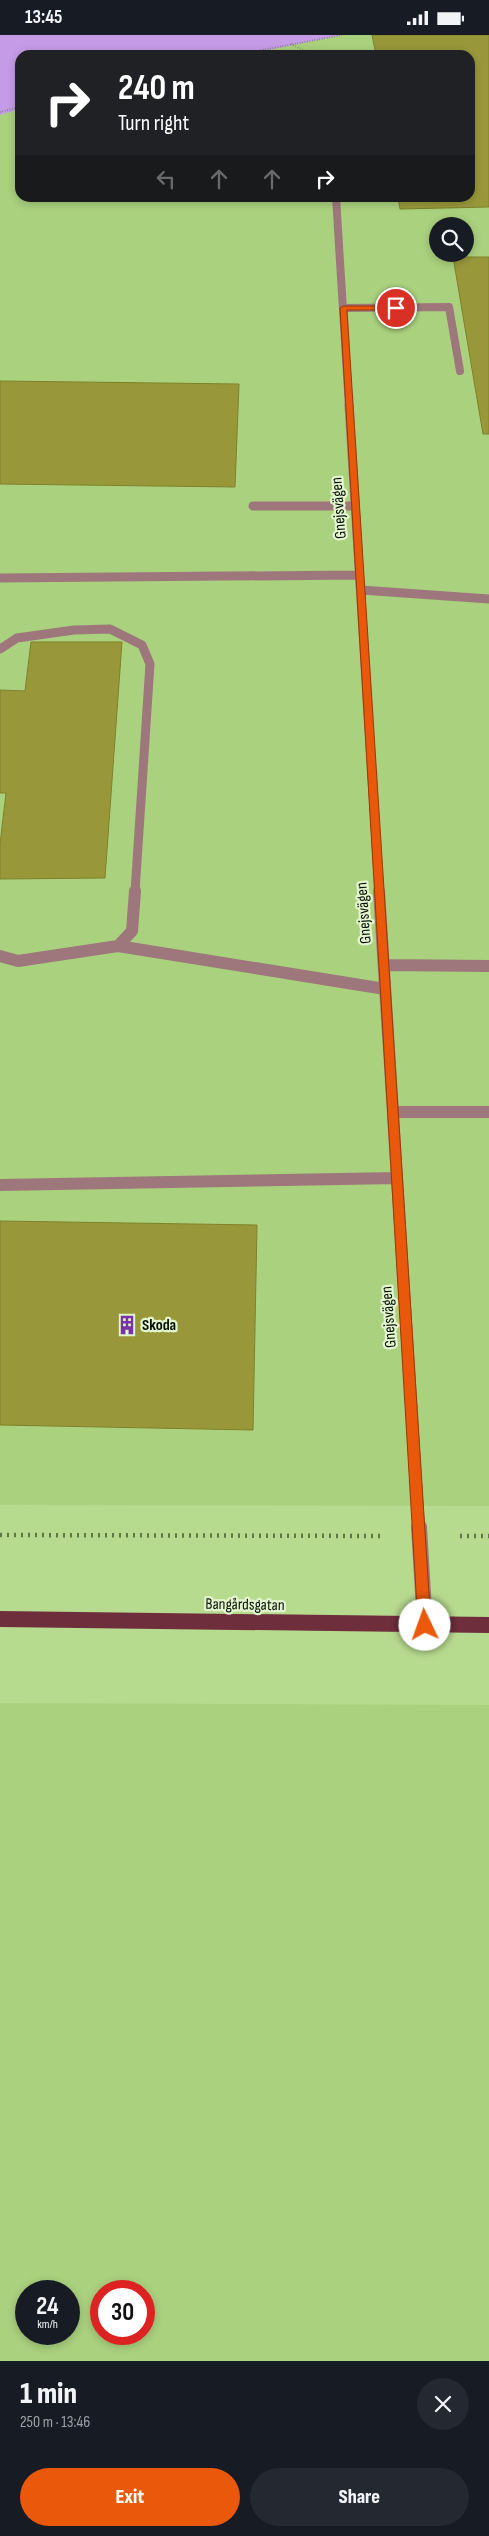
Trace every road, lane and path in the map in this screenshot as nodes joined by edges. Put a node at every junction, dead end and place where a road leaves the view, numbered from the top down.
1 (342, 35) edge
2 (291, 44) junction
3 (261, 50) edge
4 (303, 50) edge
5 (15, 108) edge
6 (0, 112) edge
7 (336, 202) edge
8 (343, 308) junction
9 (460, 371) dead end
10 (253, 507) dead end
11 (356, 507) junction
12 (360, 575) junction
13 (0, 578) edge
14 (361, 590) junction
15 (489, 599) edge
16 (0, 649) edge
17 (118, 946) junction
18 (0, 956) edge
19 (384, 965) junction
20 (489, 966) edge
21 (385, 989) junction
22 (393, 1112) junction
23 (489, 1112) edge
24 (397, 1178) junction
25 (0, 1185) edge
26 (0, 1535) edge
27 (420, 1536) junction
28 (489, 1536) edge
29 (0, 1619) edge
30 (425, 1625) junction
31 (489, 1625) edge

1 - 2 path
2 - 3 path
2 - 4 path
5 - 6 path
7 - 8 street, Gnejsvägen
8 - 9 street
8 - 11 street, Gnejsvägen
10 - 11 street
11 - 12 street, Gnejsvägen
12 - 13 street
12 - 14 street, Gnejsvägen
14 - 15 street
14 - 19 street, Gnejsvägen
16 - 17 street
17 - 18 street
17 - 21 street
19 - 20 street
19 - 21 street, Gnejsvägen
21 - 22 street, Gnejsvägen
22 - 23 street
22 - 24 street, Gnejsvägen
24 - 25 street
24 - 27 street, Gnejsvägen
26 - 27 path
27 - 28 path
27 - 30 street, Gnejsvägen
29 - 30 main road, Bangårdsgatan
30 - 31 main road, Bangårdsgatan

